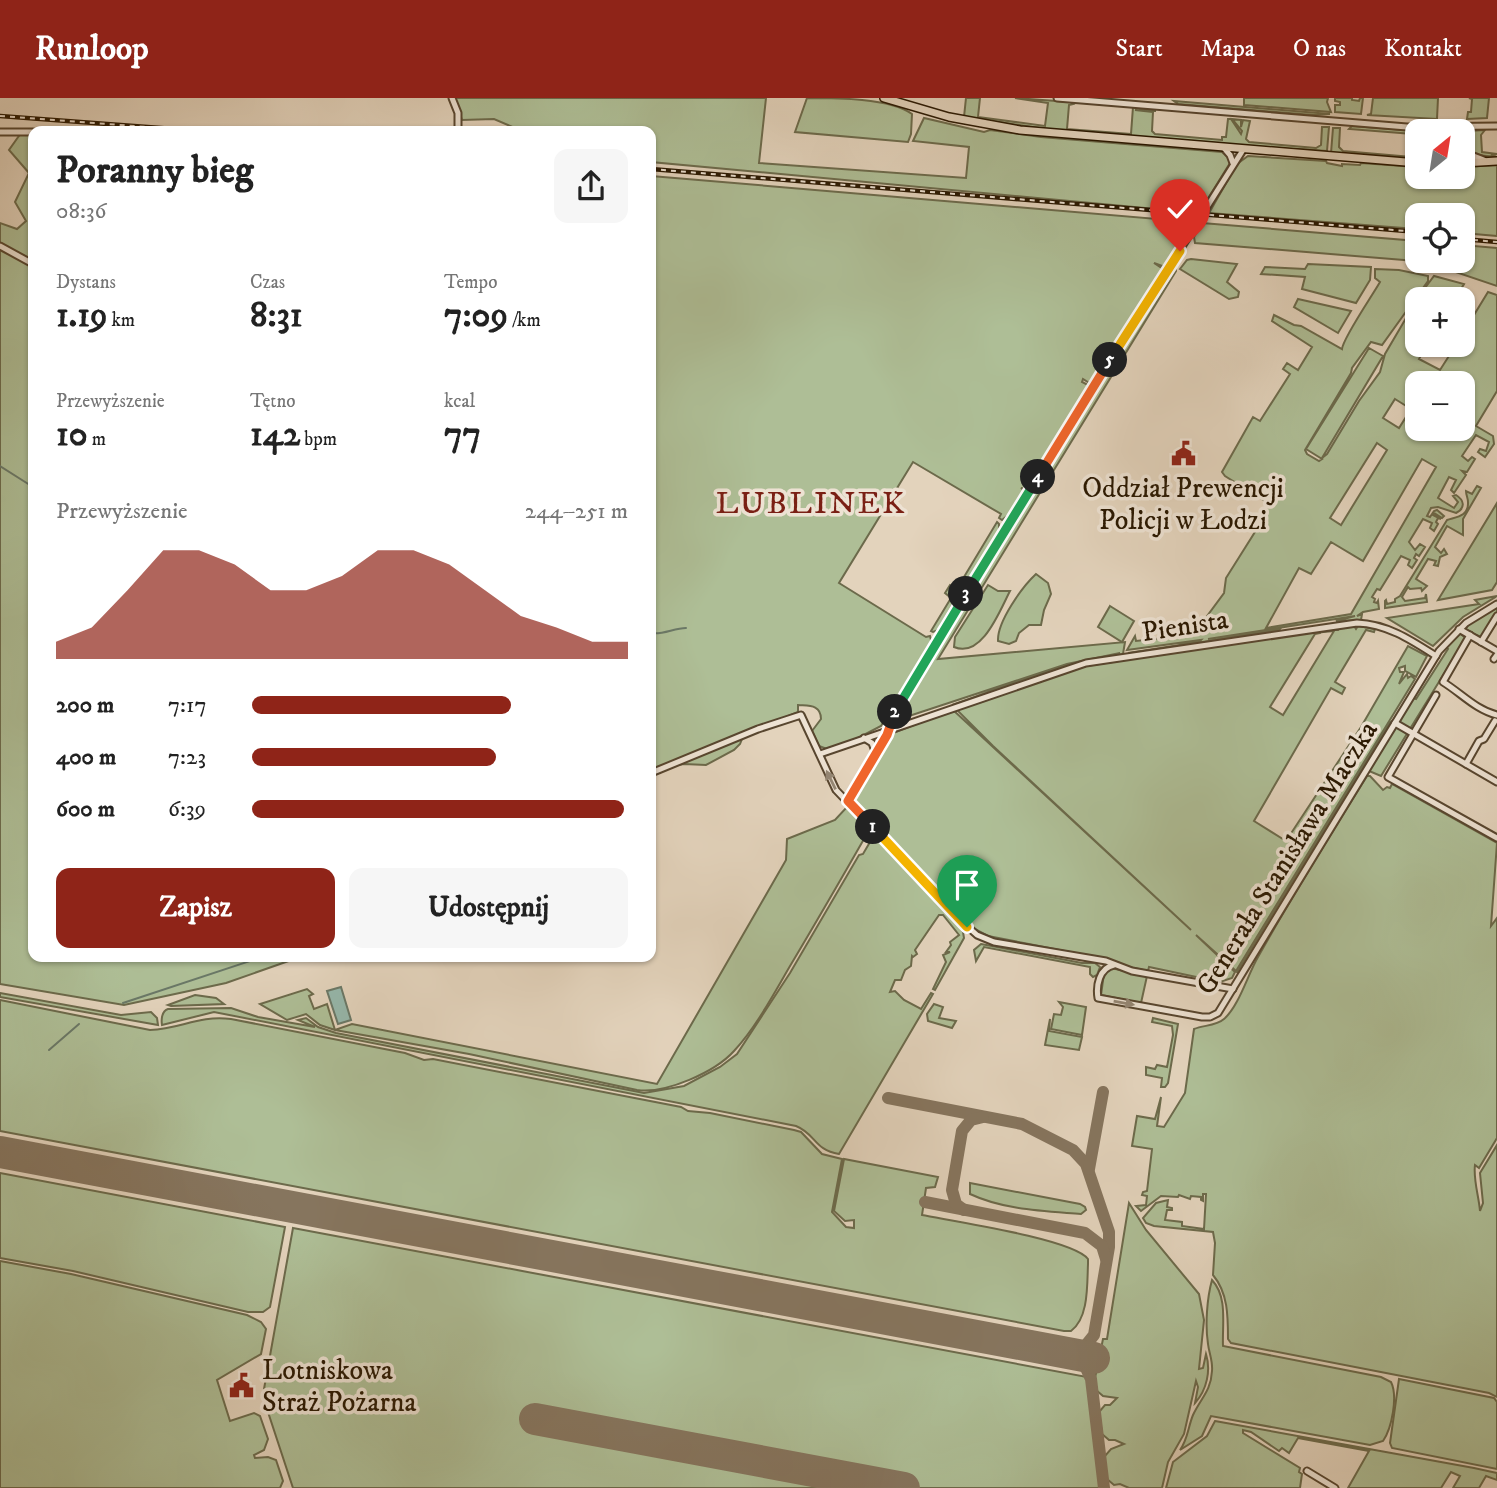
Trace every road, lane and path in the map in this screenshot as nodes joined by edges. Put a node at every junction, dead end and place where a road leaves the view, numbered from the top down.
1 (452, 98) edge
2 (884, 98) edge
3 (907, 98) edge
4 (1057, 98) edge
5 (914, 108) junction
6 (458, 126) edge
7 (1497, 126) edge
8 (1405, 128) edge
9 (1475, 128) edge
10 (0, 132) edge
11 (28, 132) edge
12 (1224, 148) junction
13 (1243, 150) junction
14 (1475, 156) edge
15 (1405, 161) edge
16 (1494, 162) edge
17 (1475, 163) edge
18 (1233, 165) junction
19 (0, 246) edge
20 (28, 261) edge
21 (1497, 604) edge
22 (1497, 616) edge
23 (1458, 629) junction
24 (1470, 635) junction
25 (1481, 642) junction
26 (1496, 655) edge
27 (1436, 656) junction
28 (1436, 695) dead end
29 (1496, 718) edge
30 (1395, 723) junction
31 (888, 729) junction
32 (1413, 734) junction
33 (864, 738) junction
34 (820, 754) junction
35 (876, 754) junction
36 (1466, 764) junction
37 (656, 771) edge
38 (1497, 782) edge
39 (848, 801) junction
40 (1497, 838) edge
41 (1093, 960) junction
42 (1116, 965) junction
43 (1102, 970) junction
44 (1233, 989) junction
45 (1307, 1471) dead end
46 (1335, 1488) edge

1 - 6 street
2 - 5 main road
3 - 5 street
4 - 8 street
5 - 12 main road
7 - 9 street
10 - 11 street
12 - 13 main road
12 - 18 street
13 - 15 main road
13 - 18 street
14 - 16 street
16 - 17 main road
18 - 31 street
19 - 20 street
21 - 23 street
22 - 25 street
23 - 24 street
23 - 27 street
24 - 25 street
24 - 29 street
25 - 26 street
27 - 30 street, Generała Stanisława Maczka
27 - 31 street, Pienista
28 - 32 street
29 - 36 street
30 - 32 street
30 - 44 street, Generała Stanisława Maczka
31 - 33 street, Pienista
31 - 35 street
32 - 36 street
32 - 40 street
33 - 34 street, Pienista
33 - 35 street
34 - 37 street
39 -> 34 street
35 - 39 street
36 - 38 street
39 - 41 street
41 - 42 street
41 - 43 street
42 - 43 street
42 - 44 street
43 -> 44 street, Generała Stanisława Maczka
45 - 46 street

